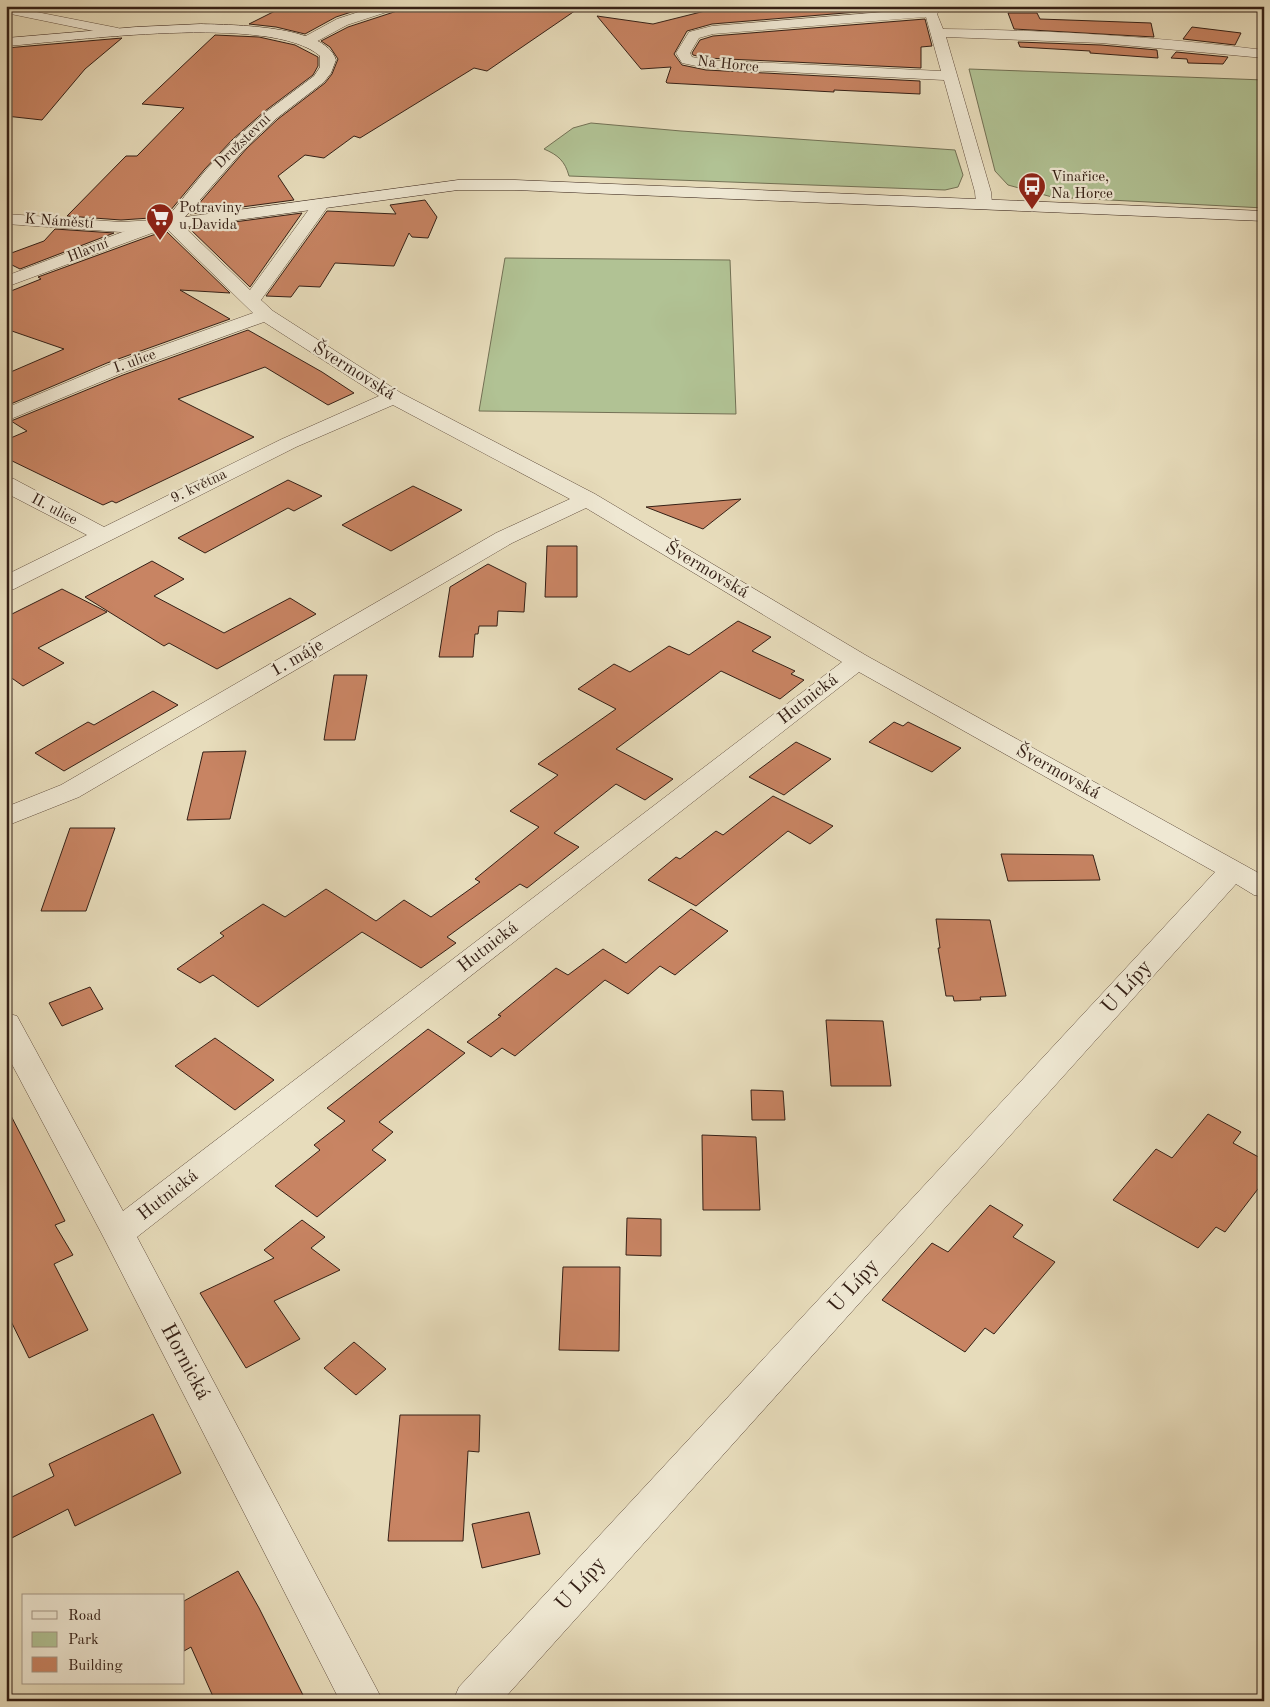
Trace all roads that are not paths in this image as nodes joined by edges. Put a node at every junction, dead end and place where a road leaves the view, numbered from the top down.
1 (392, 6) edge
2 (6, 9) edge
3 (931, 9) edge
4 (46, 17) junction
5 (6, 18) edge
6 (118, 32) junction
7 (937, 33) junction
8 (307, 41) junction
9 (6, 42) edge
10 (1264, 54) edge
11 (948, 76) junction
12 (984, 203) junction
13 (321, 205) junction
14 (1264, 216) edge
15 (6, 219) edge
16 (172, 224) junction
17 (6, 282) edge
18 (259, 308) junction
19 (394, 397) junction
20 (6, 415) edge
21 (6, 484) edge
22 (587, 499) junction
23 (103, 535) junction
24 (6, 584) edge
25 (858, 661) junction
26 (6, 817) edge
27 (1234, 870) junction
28 (1264, 888) edge
29 (6, 1024) edge
30 (118, 1233) junction
31 (362, 1701) edge
32 (474, 1701) edge

1 - 8 street
2 - 4 street
3 - 7 street, Na Horce
3 - 11 street, Na Horce
4 - 5 street
4 - 6 street
6 - 8 street, Družstevní
6 - 9 street, Družstevní
7 - 10 street
7 - 11 street, Na Horce
8 - 16 street, Družstevní
11 - 12 street, Na Horce
12 - 13 street
12 - 14 street
13 - 16 street
13 - 18 street
15 - 16 street, K Náměstí
16 - 17 street, Hlavní
16 - 18 street, Švermovská
18 - 19 street, Švermovská
18 - 20 street, I. ulice
19 - 22 street, Švermovská
19 - 23 street, 9. května
21 - 23 street, II. ulice
22 - 25 street, Švermovská
22 - 26 street, 1. máje
23 - 24 street, 9. května
25 - 27 street, Švermovská
25 - 30 street, Hutnická
27 - 28 street, Švermovská
27 - 32 street, U Lípy
29 - 30 street, Hornická
30 - 31 street, Hornická

